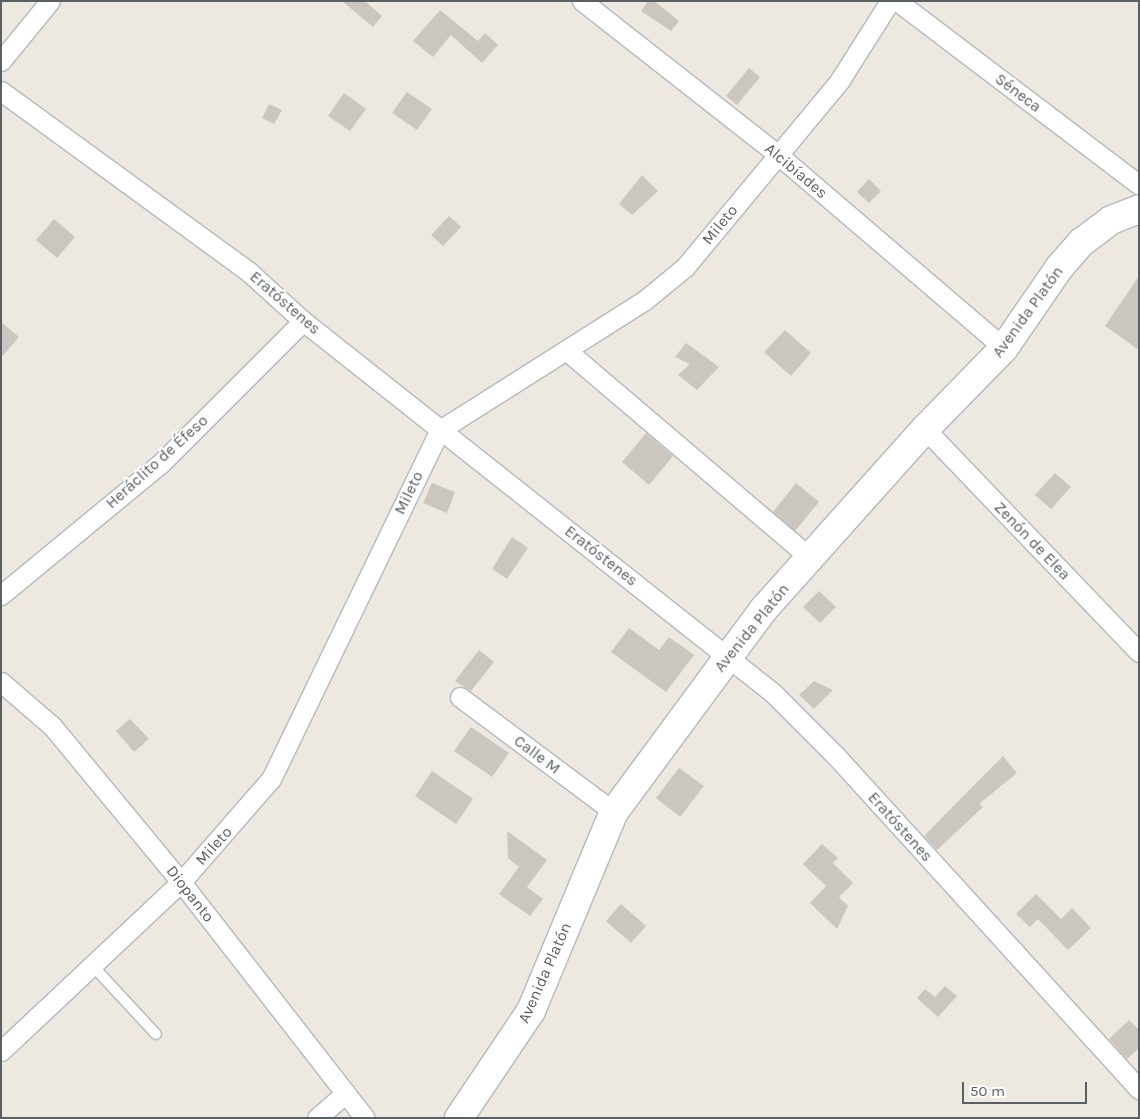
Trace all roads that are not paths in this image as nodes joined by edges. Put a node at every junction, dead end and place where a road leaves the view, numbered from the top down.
1 (50, 1) edge
2 (582, 1) edge
3 (890, 1) edge
4 (897, 1) edge
5 (1, 60) edge
6 (1, 91) edge
7 (777, 154) junction
8 (1139, 185) edge
9 (1139, 209) edge
10 (304, 321) junction
11 (1004, 348) junction
12 (566, 350) junction
13 (925, 429) junction
14 (440, 430) junction
15 (810, 558) junction
16 (1, 595) edge
17 (1139, 652) edge
18 (728, 656) junction
19 (1, 682) edge
20 (460, 697) dead end
21 (614, 812) junction
22 (181, 882) junction
23 (92, 965) junction
24 (156, 1034) dead end
25 (1, 1051) edge
26 (1139, 1089) edge
27 (346, 1093) junction
28 (460, 1117) edge
29 (317, 1118) edge
30 (365, 1118) edge

1 - 5 street
2 - 7 street, Alcibíades
3 - 7 street, Mileto
4 - 8 street, Séneca
6 - 10 street, Eratóstenes
7 - 11 street, Alcibíades
7 - 12 street, Mileto
9 - 11 street, Avenida Platón
10 - 14 street, Eratóstenes
10 - 16 street, Heráclito de Éfeso
11 - 13 street, Avenida Platón
12 - 14 street, Mileto
12 - 15 street
13 - 15 street, Avenida Platón
13 - 17 street, Zenón de Elea
14 - 18 street, Eratóstenes
14 - 22 street, Mileto
15 - 18 street, Avenida Platón
18 - 21 street, Avenida Platón
18 - 26 street, Eratóstenes
19 - 22 street, Diopanto
20 - 21 street, Calle M
21 - 28 street, Avenida Platón
22 - 23 street, Mileto
22 - 27 street, Diopanto
23 - 24 lane
23 - 25 street, Mileto
27 - 29 street
27 - 30 street, Diopanto

